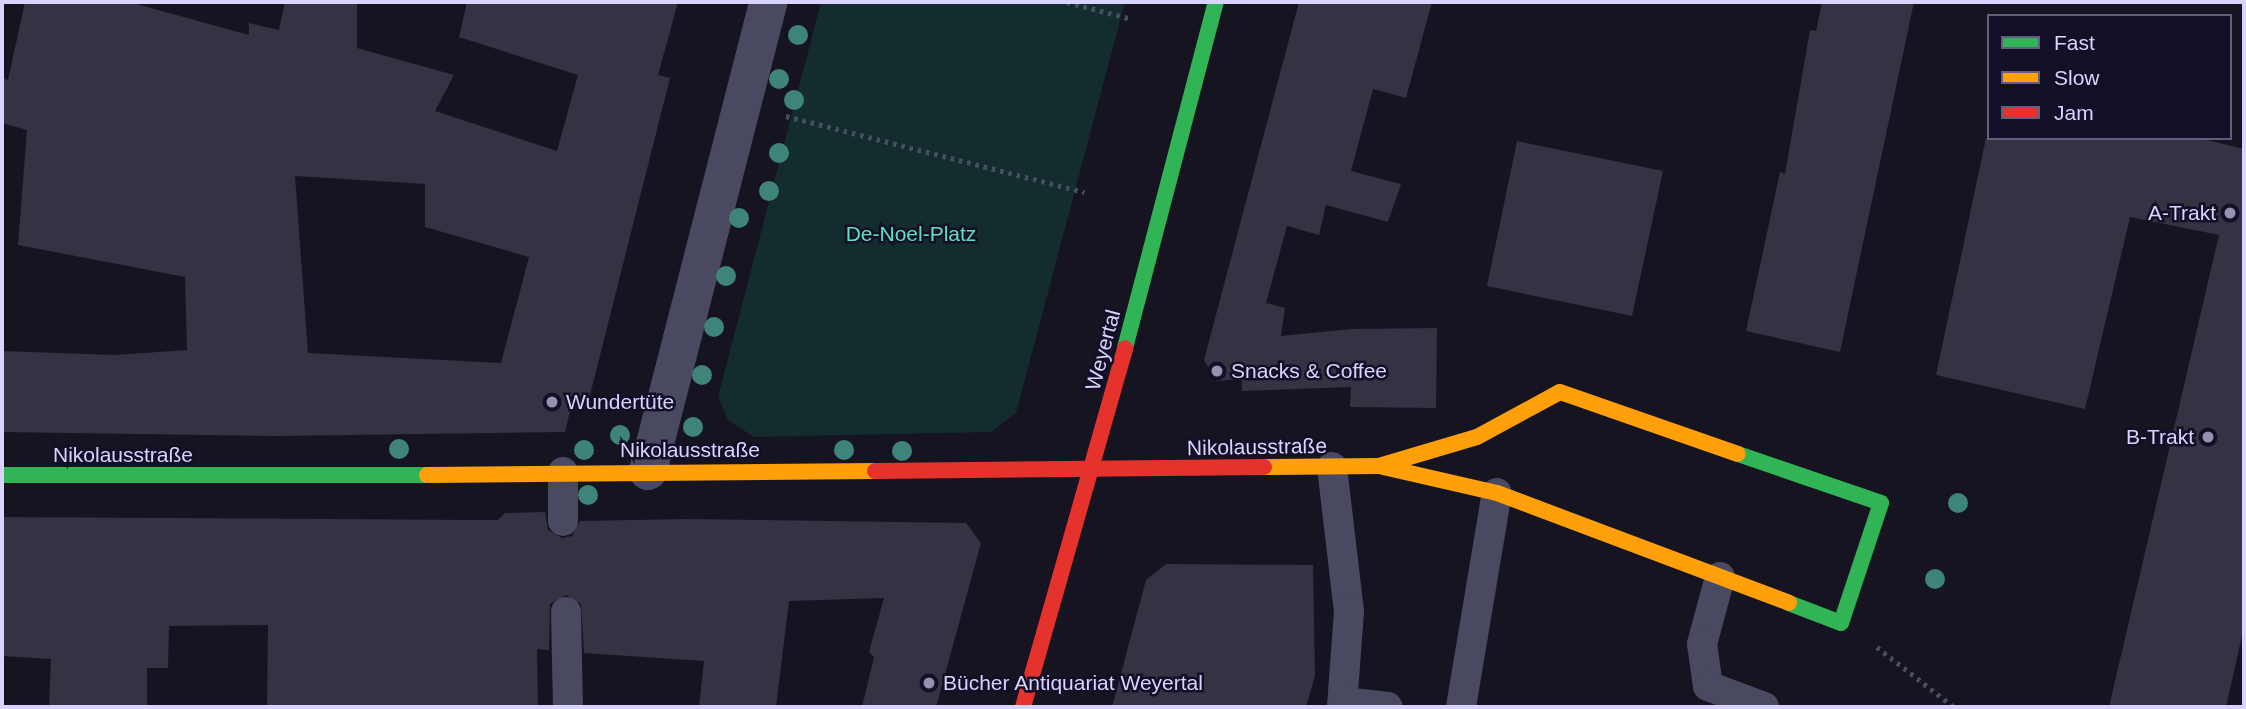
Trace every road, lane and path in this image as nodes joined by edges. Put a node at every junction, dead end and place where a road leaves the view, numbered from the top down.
1 (768, 2) edge
2 (1067, 2) edge
3 (1216, 2) edge
4 (1132, 19) dead end
5 (741, 105) junction
6 (1084, 192) dead end
7 (1379, 466) junction
8 (1332, 467) junction
9 (648, 471) junction
10 (1093, 471) junction
11 (563, 472) junction
12 (2, 475) edge
13 (1497, 493) junction
14 (563, 521) dead end
15 (1720, 577) junction
16 (565, 612) dead end
17 (1842, 623) junction
18 (1343, 704) edge
19 (568, 707) edge
20 (1023, 707) edge
21 (1388, 707) edge
22 (1461, 707) edge
23 (1764, 707) edge
24 (1954, 707) edge

1 - 5 street
2 - 4 path
3 - 10 street, Weyertal
5 - 6 path
5 - 9 street
7 - 8 street, Nikolausstraße
7 - 13 street, Nikolausstraße
7 - 17 street, Nikolausstraße
8 - 10 street, Nikolausstraße
8 - 18 lane
9 - 10 street, Nikolausstraße
9 - 11 street, Nikolausstraße
10 - 20 street, Weyertal
11 - 12 street, Nikolausstraße
11 - 14 lane
13 - 15 street, Nikolausstraße
13 - 22 lane
15 - 17 street, Nikolausstraße
15 - 23 lane
16 - 19 lane
17 - 24 path
18 - 21 lane

